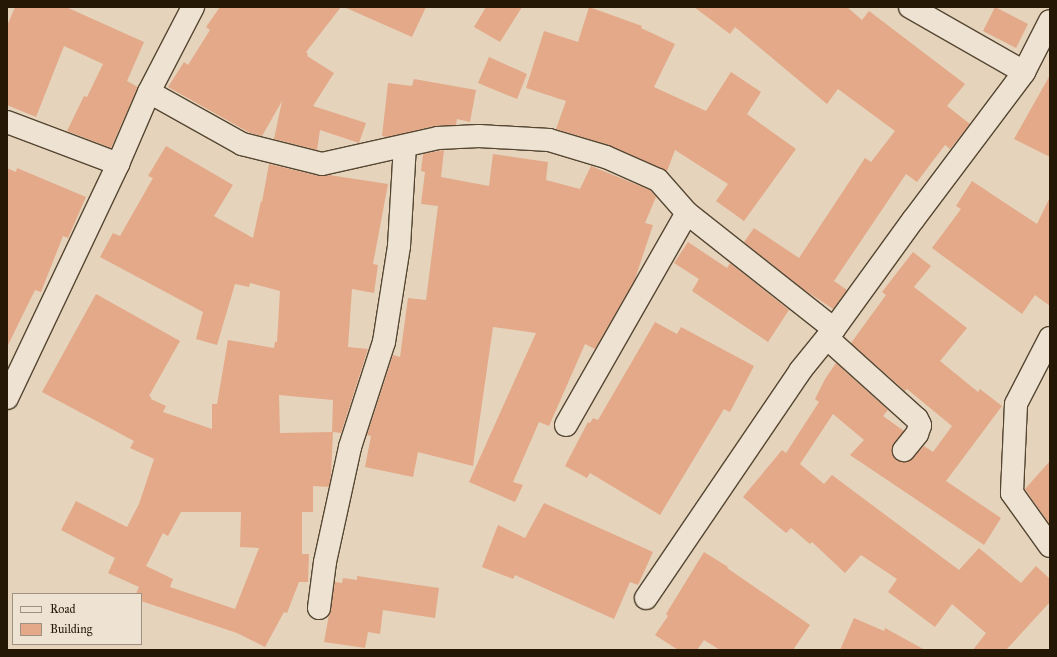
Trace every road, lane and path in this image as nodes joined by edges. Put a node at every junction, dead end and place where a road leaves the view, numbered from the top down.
1 (193, 7) edge
2 (910, 7) edge
3 (1050, 22) edge
4 (1024, 72) junction
5 (149, 92) junction
6 (7, 122) edge
7 (405, 146) junction
8 (118, 164) junction
9 (687, 213) junction
10 (830, 333) junction
11 (1050, 338) edge
12 (7, 398) edge
13 (566, 425) dead end
14 (904, 450) dead end
15 (1050, 546) edge
16 (646, 598) dead end
17 (319, 608) dead end

1 - 5 street
2 - 4 street
3 - 4 street
4 - 10 street
5 - 7 street
5 - 8 street
6 - 8 street
7 - 9 street
7 - 17 street
8 - 12 street
9 - 10 street
9 - 13 street
10 - 14 street
10 - 16 street
11 - 15 street

